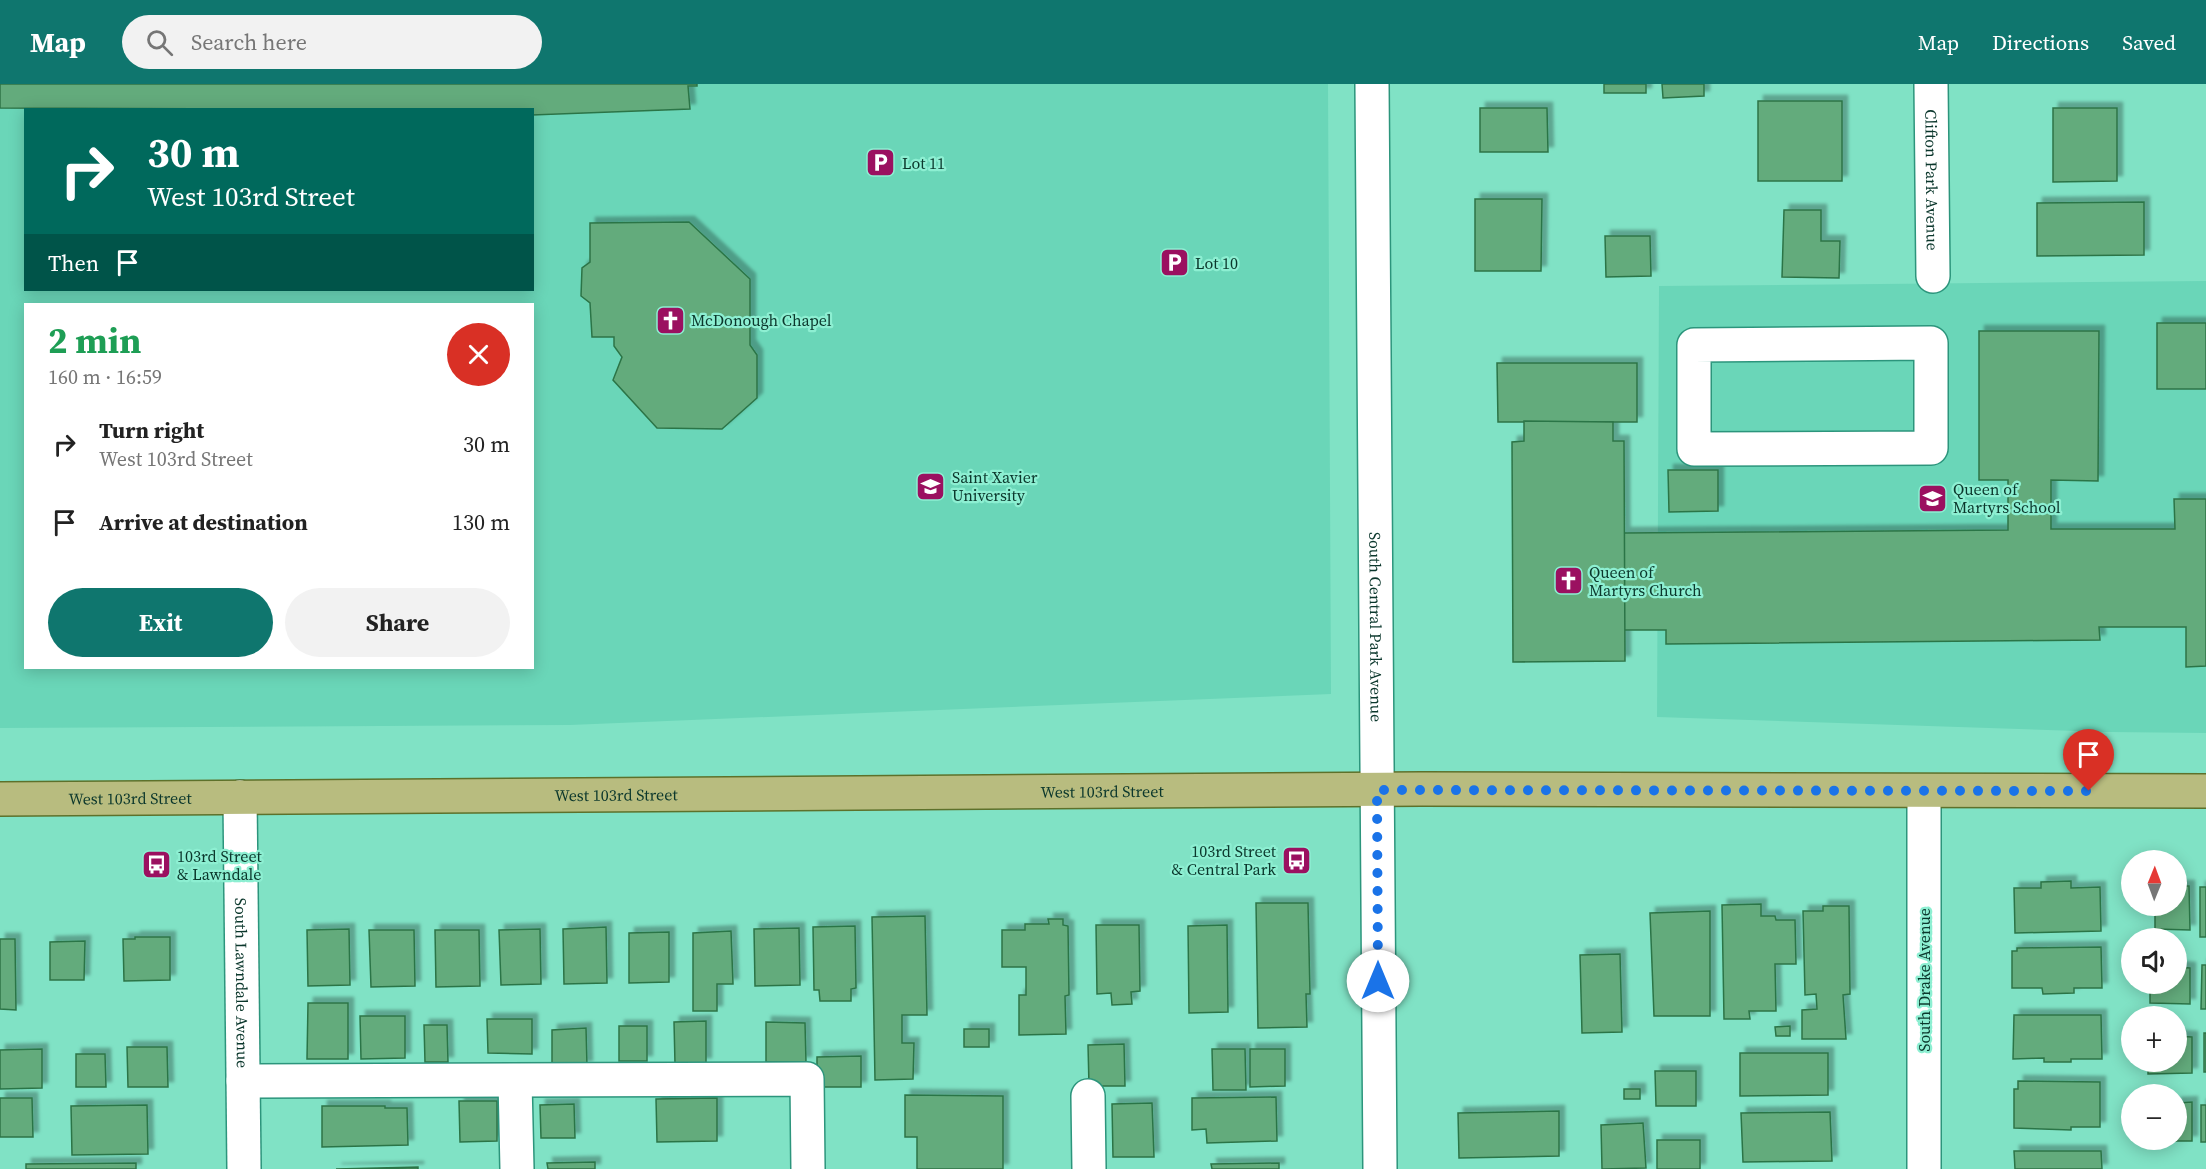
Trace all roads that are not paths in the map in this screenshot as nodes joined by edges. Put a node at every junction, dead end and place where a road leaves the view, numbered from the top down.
1 (1372, 84) edge
2 (1931, 84) edge
3 (1933, 276) dead end
4 (1931, 343) joint
5 (1377, 790) junction
6 (1924, 791) junction
7 (2206, 791) edge
8 (240, 797) junction
9 (0, 799) edge
10 (243, 1081) junction
11 (515, 1081) junction
12 (1088, 1096) dead end
13 (244, 1169) edge
14 (517, 1169) edge
15 (808, 1169) edge
16 (1089, 1169) edge
17 (1380, 1169) edge
18 (1924, 1169) edge

1 - 5 street, South Central Park Avenue
2 - 3 street, Clifton Park Avenue
4 - 4 street
5 - 6 main road, West 103rd Street
5 - 8 main road, West 103rd Street
5 - 17 street, South Central Park Avenue
6 - 7 main road, West 103rd Street
6 - 18 street, South Drake Avenue
8 - 9 main road, West 103rd Street
8 - 10 street, South Lawndale Avenue
10 - 11 street
10 - 13 street, South Lawndale Avenue
11 - 14 street
11 - 15 street
12 - 16 street

